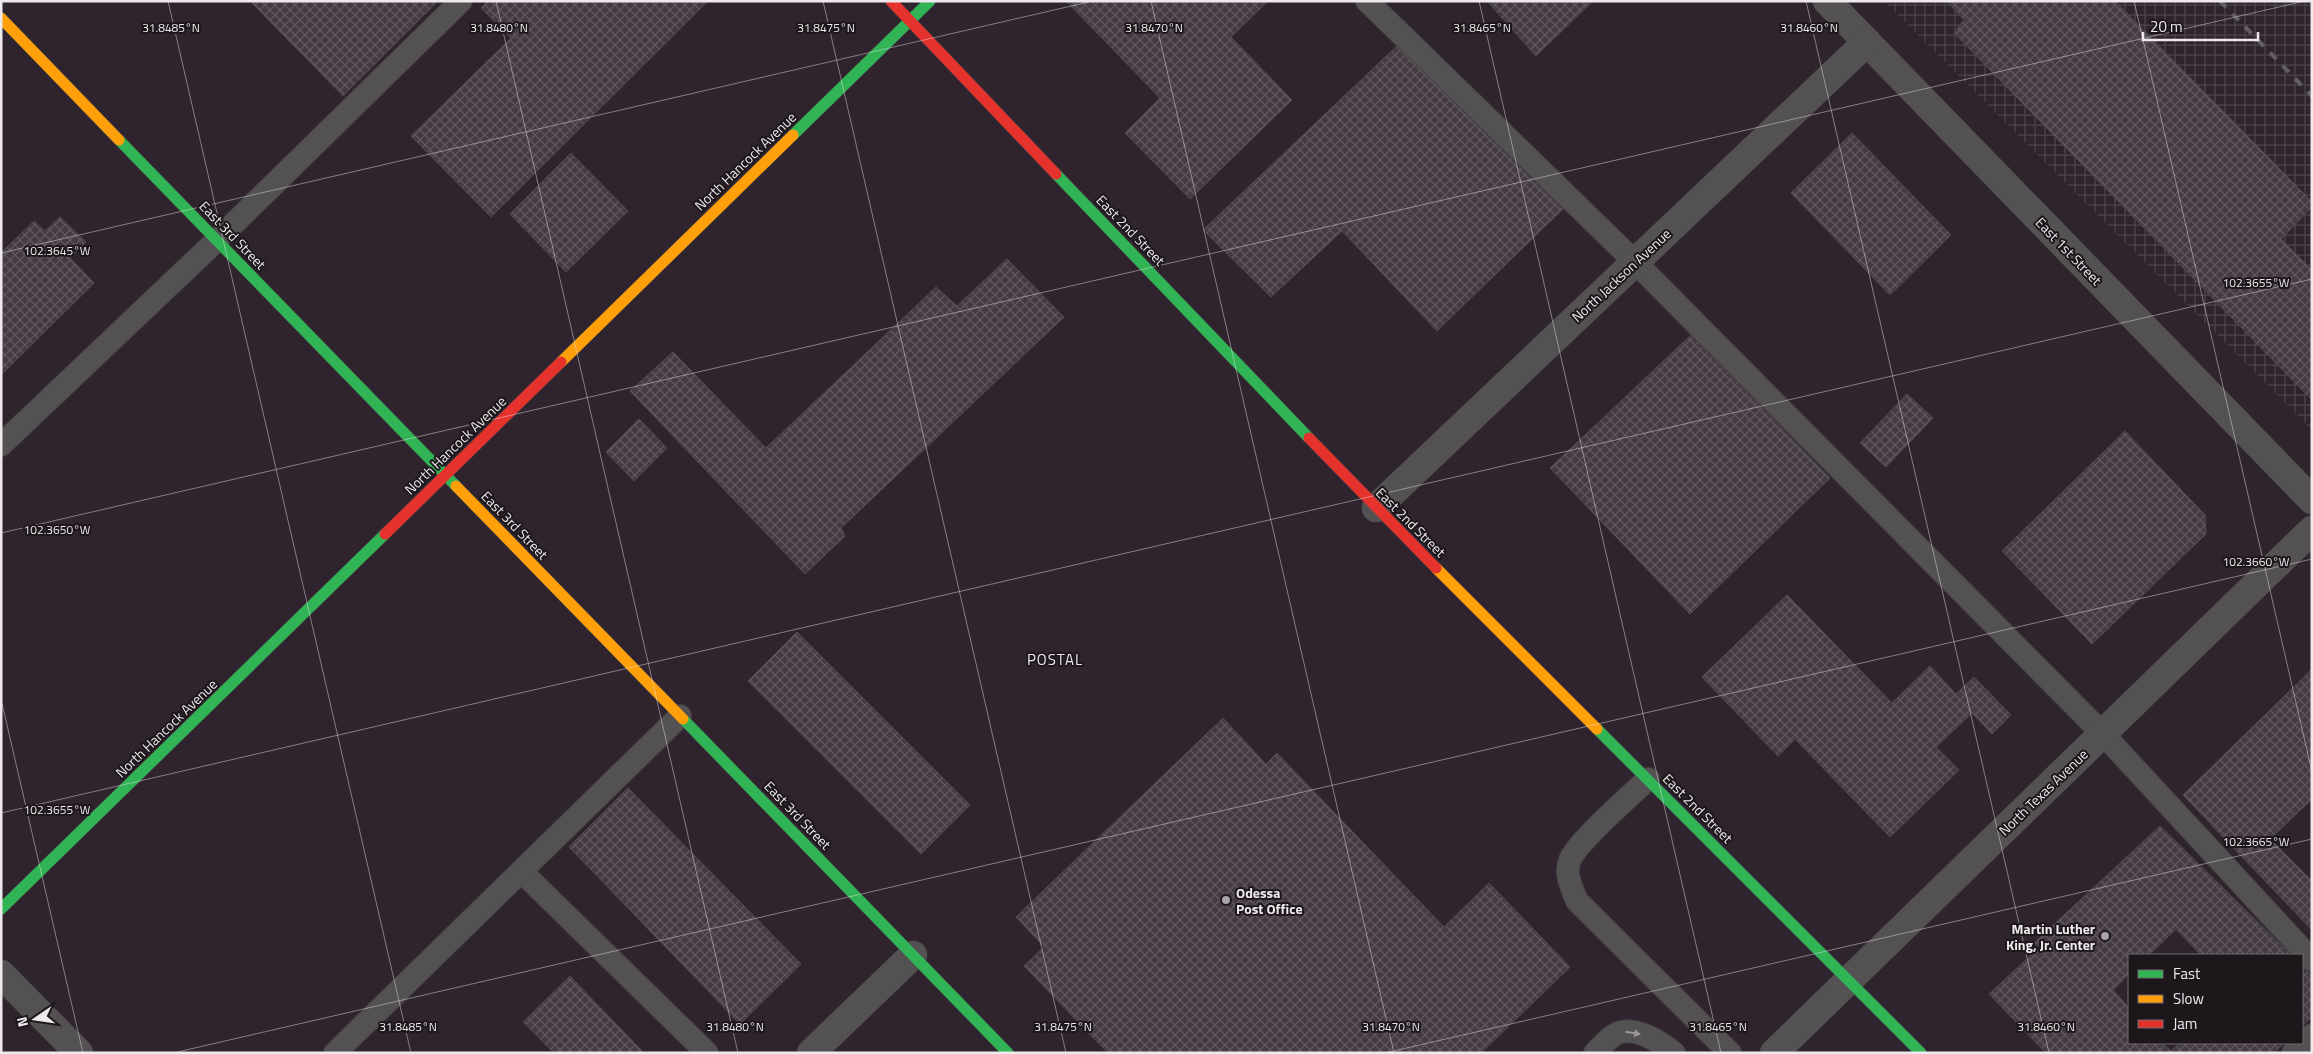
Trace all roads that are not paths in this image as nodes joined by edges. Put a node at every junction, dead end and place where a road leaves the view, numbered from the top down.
1 (461, 1) edge
2 (891, 1) edge
3 (930, 1) edge
4 (1367, 1) edge
5 (1827, 1) edge
6 (1, 18) edge
7 (910, 21) junction
8 (1867, 42) junction
9 (217, 240) junction
10 (1635, 262) junction
11 (1, 445) edge
12 (446, 475) junction
13 (2312, 500) edge
14 (1376, 508) junction
15 (2312, 530) edge
16 (680, 716) junction
17 (2103, 734) junction
18 (1648, 779) junction
19 (522, 872) junction
20 (1, 909) edge
21 (913, 955) junction
22 (2312, 960) edge
23 (1, 974) edge
24 (1850, 981) junction
25 (2302, 1044) edge
26 (79, 1053) edge
27 (334, 1053) edge
28 (707, 1053) edge
29 (810, 1053) edge
30 (1008, 1053) edge
31 (1595, 1053) edge
32 (1674, 1053) edge
33 (1730, 1053) edge
34 (1774, 1053) edge
35 (1921, 1053) edge
36 (2293, 1053) edge

1 - 9 lane
2 - 7 street, East 2nd Street
3 - 7 street, North Hancock Avenue
4 - 10 lane
5 - 8 street, East 1st Street
6 - 9 street, East 3rd Street
7 - 12 street, North Hancock Avenue
7 - 14 street, East 2nd Street
8 - 10 street, North Jackson Avenue
8 - 13 street, East 1st Street
9 - 11 lane
9 - 12 street, East 3rd Street
10 - 14 street, North Jackson Avenue
10 - 17 lane
12 - 16 street, East 3rd Street
12 - 20 street, North Hancock Avenue
14 - 18 street, East 2nd Street
15 - 17 street, North Texas Avenue
16 - 19 lane
16 - 21 street, East 3rd Street
17 - 22 lane
17 - 24 street, North Texas Avenue
18 - 24 street, East 2nd Street
18 - 33 lane
19 - 27 lane
19 - 28 lane
21 - 29 street
21 - 30 street, East 3rd Street
23 - 26 street
24 - 34 street, North Texas Avenue
24 - 35 street, East 2nd Street
25 - 36 lane
31 -> 32 lane

